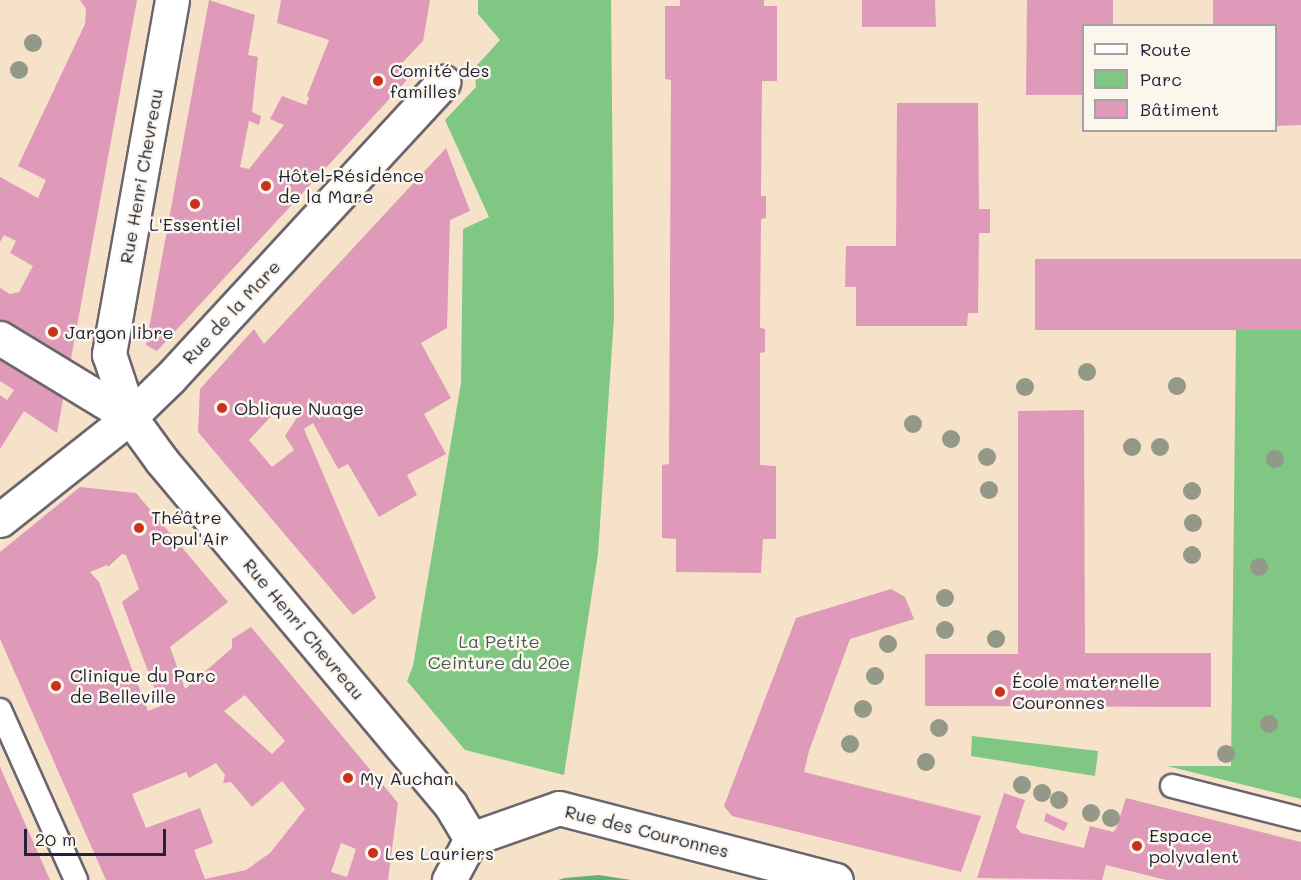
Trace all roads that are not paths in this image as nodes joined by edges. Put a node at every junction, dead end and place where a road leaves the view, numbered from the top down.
1 (172, 0) edge
2 (442, 82) dead end
3 (0, 338) edge
4 (130, 417) junction
5 (0, 520) edge
6 (0, 710) edge
7 (1172, 786) dead end
8 (1301, 819) edge
9 (471, 839) junction
10 (76, 880) edge
11 (449, 880) edge
12 (836, 880) edge

1 - 4 street, Rue Henri Chevreau
2 - 4 street, Rue de la Mare
3 - 4 street
4 - 5 street, Rue de la Mare
4 - 9 street, Rue Henri Chevreau
6 - 10 lane
7 - 8 lane
9 - 11 street
9 - 12 street, Rue des Couronnes

